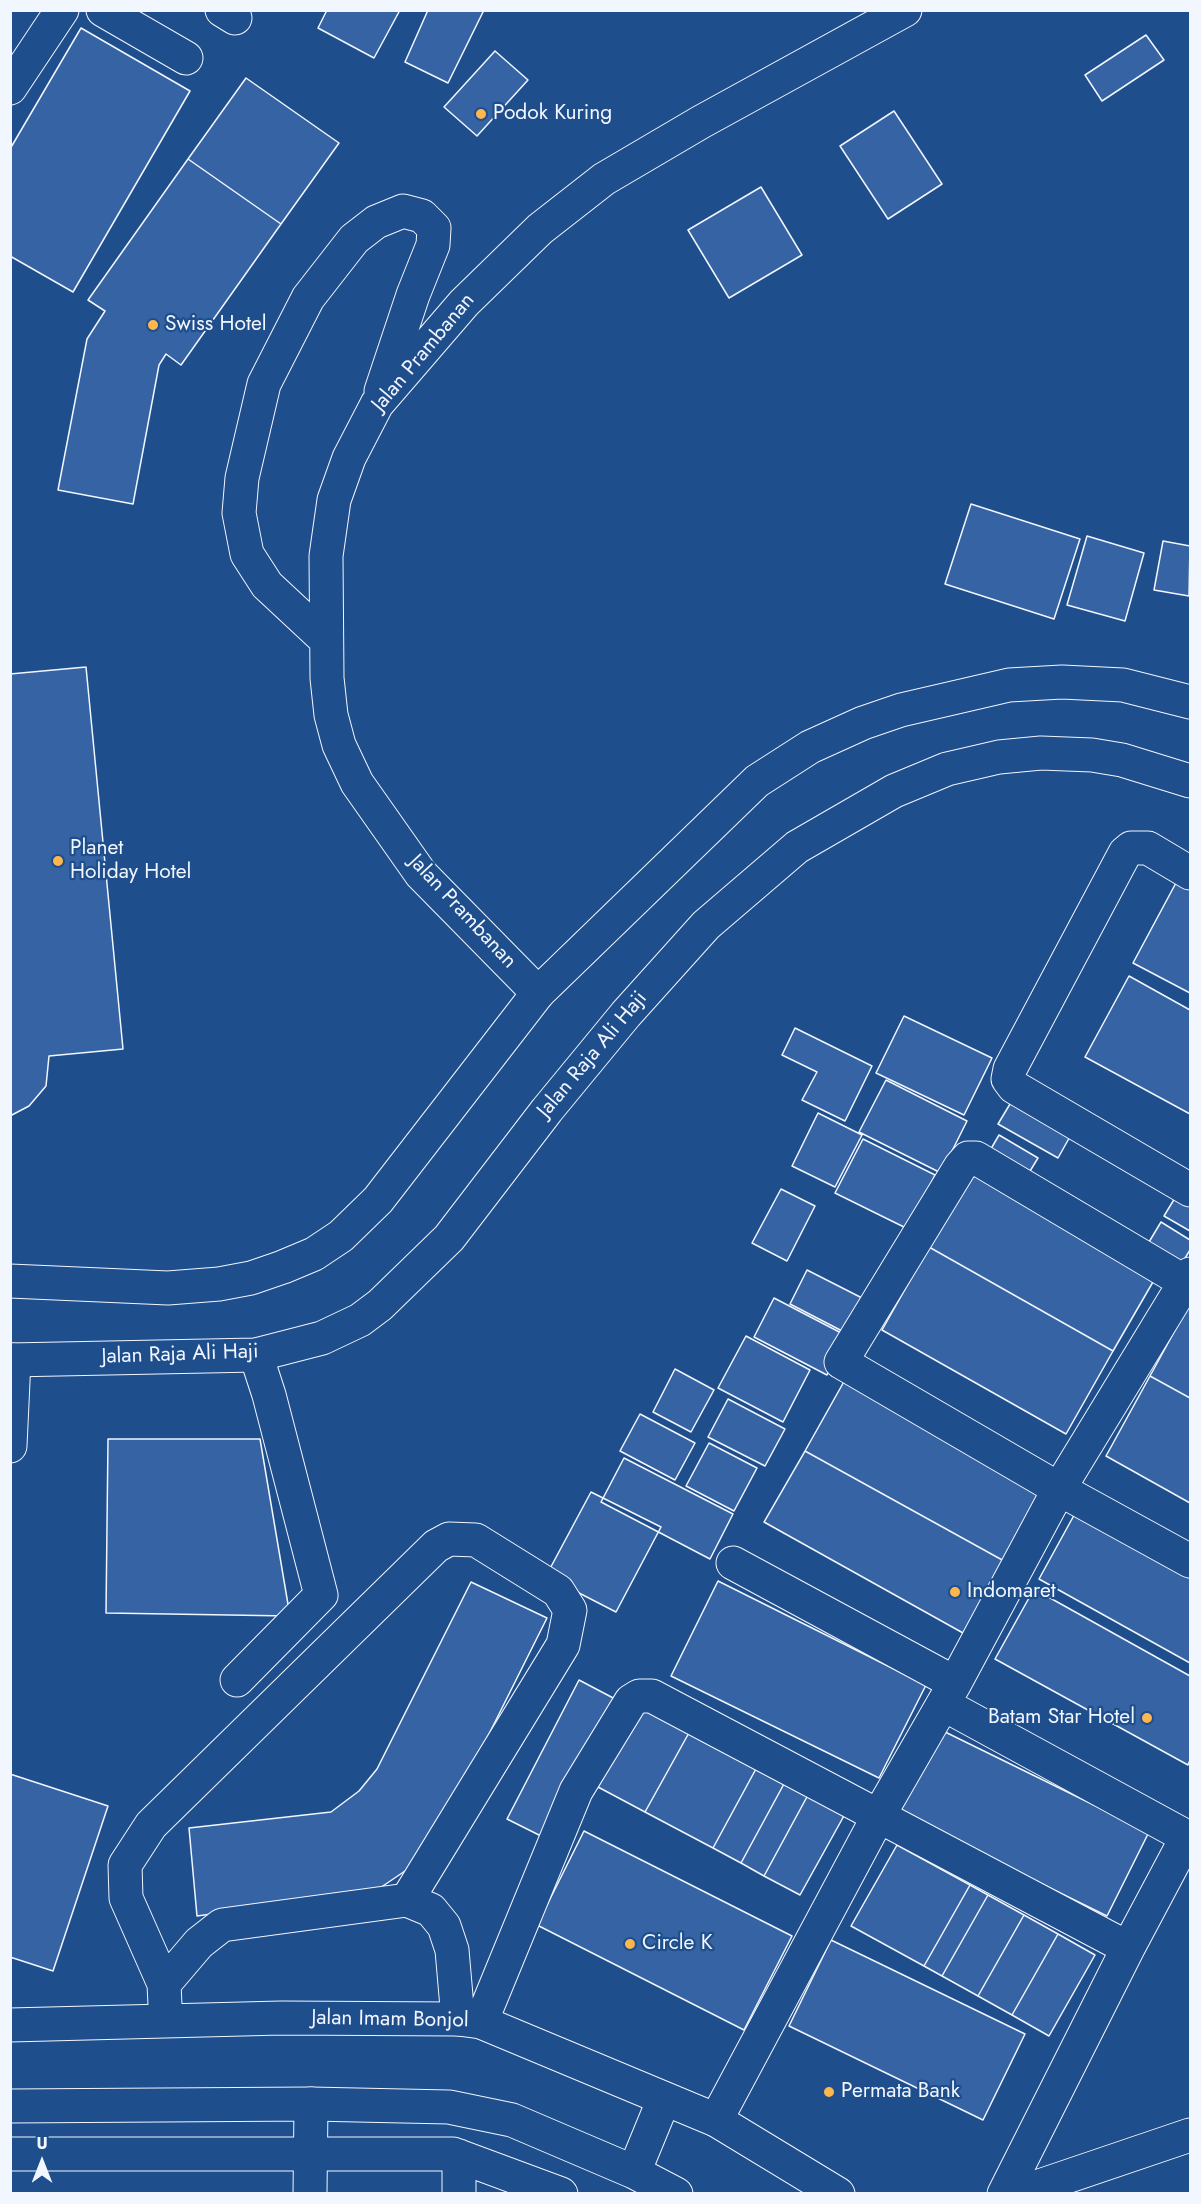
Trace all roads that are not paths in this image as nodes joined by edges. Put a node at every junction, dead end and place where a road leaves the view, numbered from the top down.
1 (62, 10) edge
2 (103, 10) edge
3 (905, 10) edge
4 (186, 58) dead end
5 (10, 88) edge
6 (377, 404) junction
7 (326, 640) junction
8 (1191, 702) edge
9 (1191, 781) edge
10 (1191, 873) edge
11 (538, 993) junction
12 (1191, 1190) edge
13 (10, 1281) edge
14 (1189, 1281) edge
15 (256, 1355) junction
16 (13, 1360) edge
17 (11, 1427) edge
18 (1059, 1489) junction
19 (1191, 1560) edge
20 (733, 1563) dead end
21 (237, 1680) dead end
22 (949, 1694) junction
23 (879, 1815) junction
24 (1189, 1838) edge
25 (406, 1900) junction
26 (1128, 1948) junction
27 (164, 1984) junction
28 (469, 2020) junction
29 (166, 2021) junction
30 (10, 2025) edge
31 (664, 2099) junction
32 (311, 2104) junction
33 (10, 2106) edge
34 (716, 2120) junction
35 (1191, 2135) edge
36 (10, 2154) edge
37 (311, 2155) junction
38 (459, 2156) junction
39 (634, 2172) junction
40 (310, 2193) edge
41 (459, 2193) edge
42 (561, 2193) edge
43 (676, 2193) edge
44 (838, 2193) edge
45 (1004, 2193) edge
46 (1016, 2193) edge

1 - 5 street
2 - 4 street
3 - 6 street, Jalan Prambanan
6 - 7 street, Jalan Prambanan
6 - 7 street
7 - 11 street, Jalan Prambanan
8 - 11 street
9 - 15 street, Jalan Raja Ali Haji
10 - 12 street
11 - 13 street
14 - 18 street
14 - 18 street
15 - 16 street, Jalan Raja Ali Haji
15 - 21 street
16 - 17 street
18 - 19 street
18 - 22 street
20 - 22 street
22 - 23 street
22 - 24 street
23 - 26 street
23 - 28 street
23 - 34 street
24 - 26 street
25 - 27 street
25 - 27 street
25 - 28 street
26 - 45 street
27 - 29 street
28 - 29 street, Jalan Imam Bonjol
28 - 31 street, Jalan Imam Bonjol
29 - 30 street, Jalan Imam Bonjol
31 - 34 street, Jalan Imam Bonjol
31 - 39 street
32 - 33 street
32 - 37 street
32 - 39 street
34 - 44 street, Jalan Imam Bonjol
35 - 46 street
36 - 37 street
37 - 38 street
37 - 40 street
38 - 41 street
38 - 42 street
39 - 43 street

